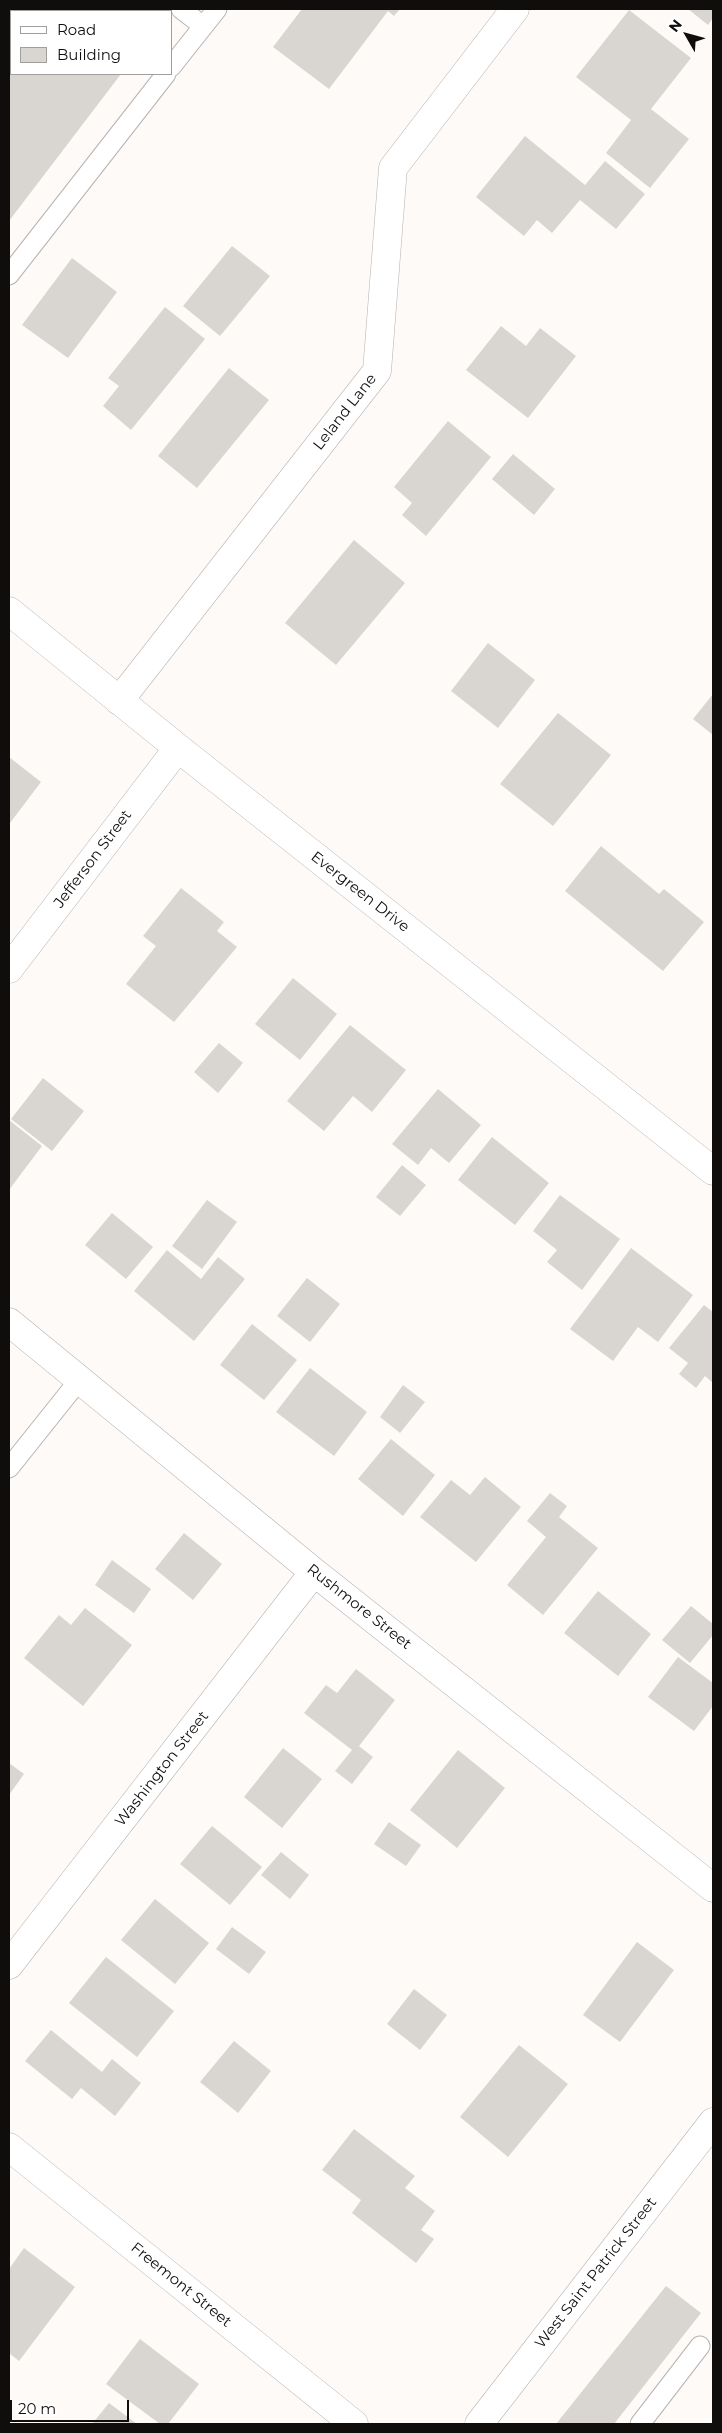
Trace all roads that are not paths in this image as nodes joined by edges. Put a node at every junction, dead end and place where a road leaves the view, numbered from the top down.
1 (181, 9) edge
2 (217, 9) edge
3 (515, 9) edge
4 (203, 26) junction
5 (172, 66) edge
6 (165, 75) edge
7 (9, 275) edge
8 (9, 611) edge
9 (119, 701) junction
10 (178, 748) junction
11 (9, 969) edge
12 (713, 1171) edge
13 (9, 1322) edge
14 (80, 1379) junction
15 (9, 1468) edge
16 (314, 1572) junction
17 (713, 1888) edge
18 (9, 1966) edge
19 (713, 2122) edge
20 (9, 2147) edge
21 (700, 2346) dead end
22 (354, 2424) edge
23 (479, 2424) edge
24 (640, 2424) edge

1 - 4 lane
2 - 4 lane
3 - 9 street, Leland Lane
4 - 5 lane
6 - 7 lane
8 - 9 street, Evergreen Drive
9 - 10 street, Evergreen Drive
10 - 11 street, Jefferson Street
10 - 12 street, Evergreen Drive
13 - 14 street, Rushmore Street
14 - 15 lane
14 - 16 street, Rushmore Street
16 - 17 street, Rushmore Street
16 - 18 street, Washington Street
19 - 23 street, West Saint Patrick Street
20 - 22 street, Freemont Street
21 - 24 lane

